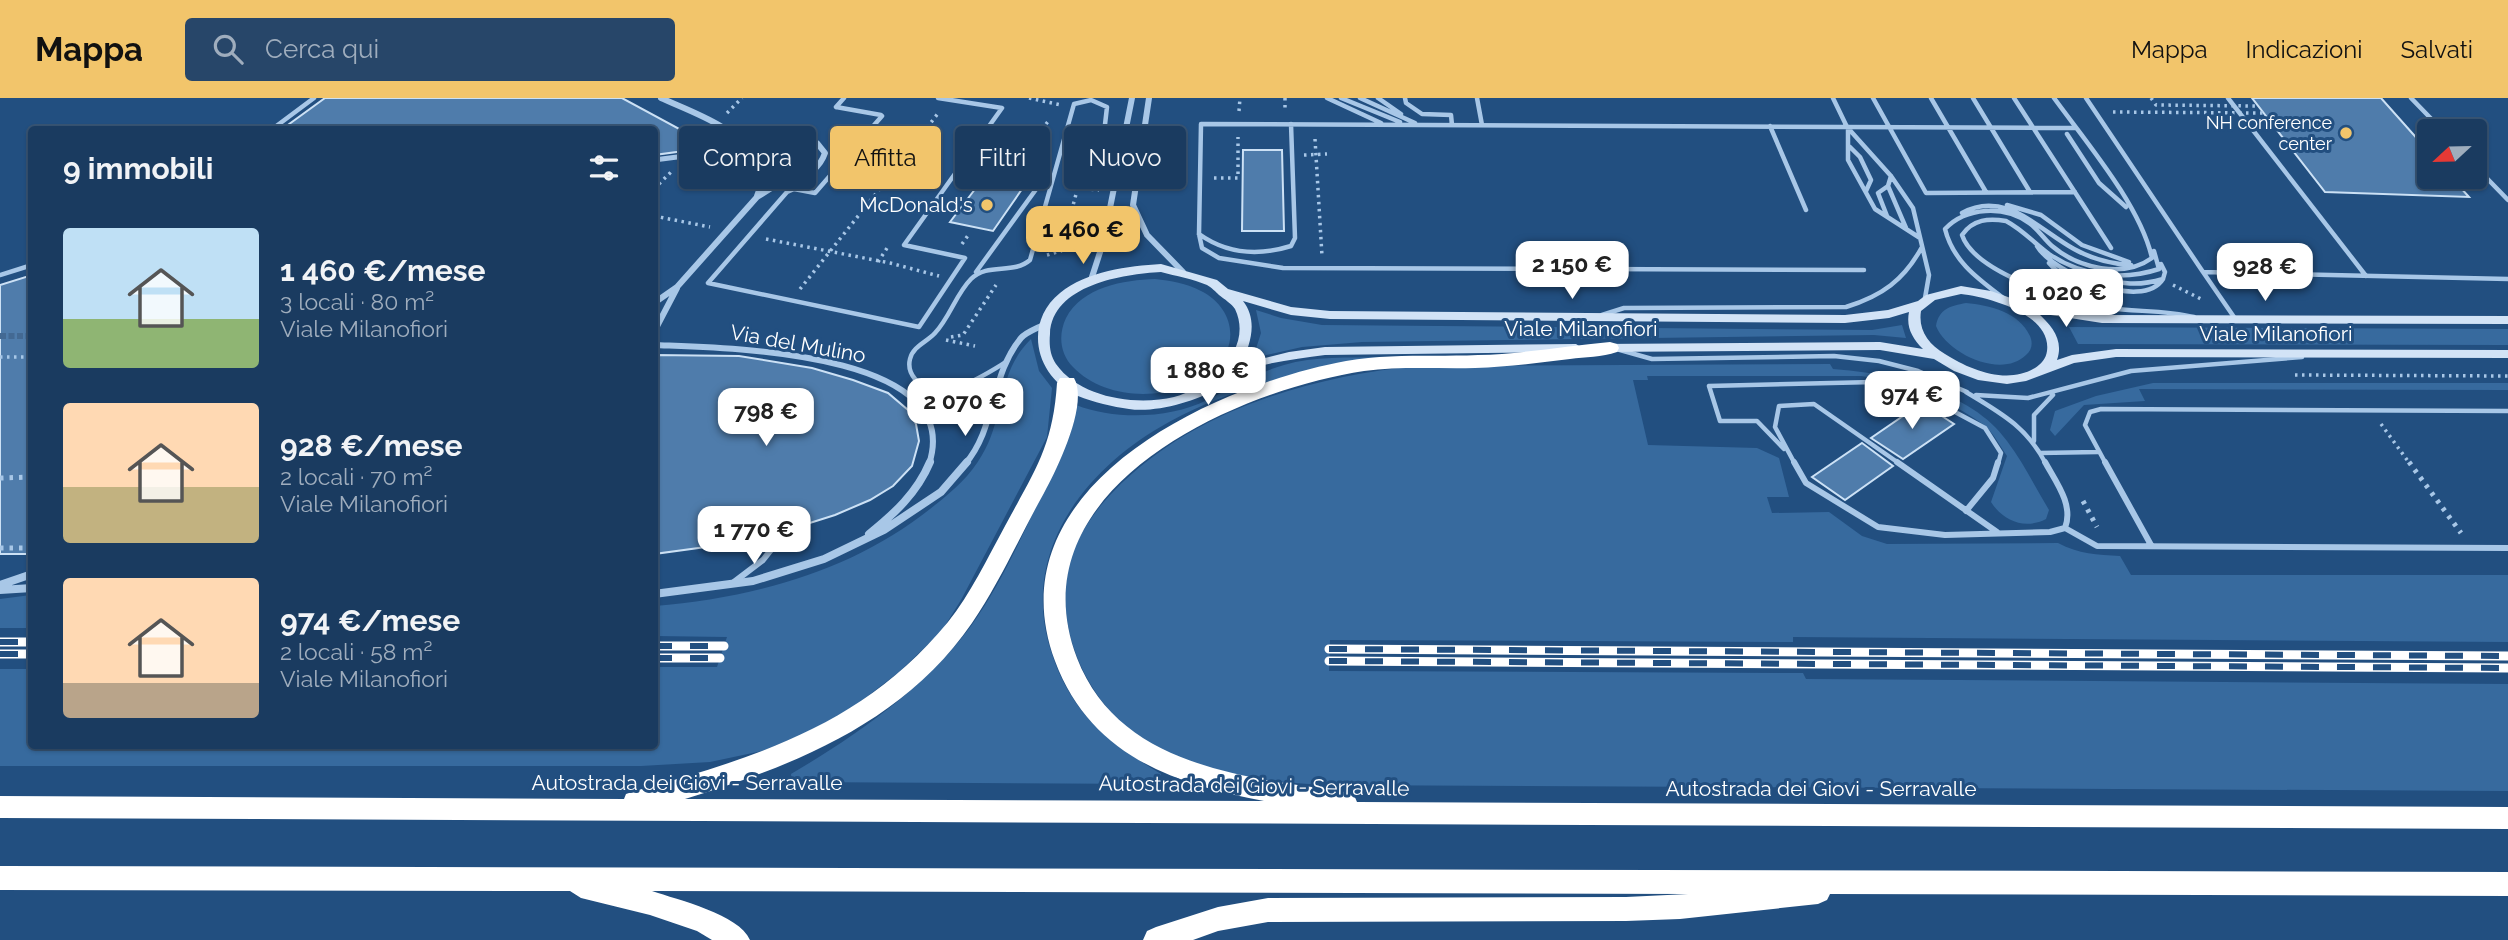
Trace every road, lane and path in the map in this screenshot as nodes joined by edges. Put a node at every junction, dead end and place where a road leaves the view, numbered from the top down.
1 (314, 98) edge
2 (661, 98) edge
3 (844, 98) edge
4 (938, 98) edge
5 (1029, 98) edge
6 (1132, 98) edge
7 (1149, 98) edge
8 (1327, 98) edge
9 (1341, 98) edge
10 (1360, 98) edge
11 (1378, 98) edge
12 (1405, 98) edge
13 (1477, 98) edge
14 (1833, 98) edge
15 (1873, 98) edge
16 (1931, 98) edge
17 (1973, 98) edge
18 (2014, 98) edge
19 (2054, 98) edge
20 (2086, 98) edge
21 (2151, 98) edge
22 (2228, 98) edge
23 (2411, 98) edge
24 (949, 100) junction
25 (1066, 100) dead end
26 (2258, 106) dead end
27 (2113, 111) dead end
28 (2264, 113) dead end
29 (882, 116) joint
30 (1050, 119) dead end
31 (2431, 119) edge
32 (1410, 122) junction
33 (1046, 124) dead end
34 (1291, 124) junction
35 (1315, 124) junction
36 (1324, 124) joint
37 (1384, 124) junction
38 (1405, 124) junction
39 (1418, 125) junction
40 (1452, 125) junction
41 (1482, 125) junction
42 (276, 126) edge
43 (716, 126) edge
44 (929, 126) edge
45 (1066, 126) edge
46 (1104, 126) edge
47 (1126, 126) edge
48 (1770, 126) junction
49 (1847, 127) junction
50 (1888, 127) junction
51 (1948, 127) junction
52 (1990, 127) junction
53 (2032, 127) junction
54 (2075, 128) junction
55 (2067, 134) dead end
56 (1064, 135) edge
57 (816, 144) edge
58 (1850, 147) junction
59 (679, 157) edge
60 (658, 159) edge
61 (816, 169) edge
62 (1891, 176) junction
63 (2487, 178) edge
64 (1052, 180) junction
65 (1888, 187) junction
66 (760, 189) edge
67 (770, 189) edge
68 (880, 189) edge
69 (1100, 189) edge
70 (1114, 189) edge
71 (1866, 191) junction
72 (1986, 192) junction
73 (2030, 192) junction
74 (2075, 192) junction
75 (757, 197) junction
76 (2508, 200) edge
77 (1097, 201) dead end
78 (2129, 208) junction
79 (1805, 210) dead end
80 (1887, 216) junction
81 (1951, 220) junction
82 (1092, 226) dead end
83 (1906, 228) junction
84 (1199, 234) junction
85 (1064, 237) dead end
86 (2032, 237) junction
87 (1090, 238) junction
88 (1920, 238) junction
89 (1088, 245) dead end
90 (1922, 247) junction
91 (2111, 248) dead end
92 (2152, 248) junction
93 (2159, 261) junction
94 (2145, 265) junction
95 (28, 266) edge
96 (1323, 268) junction
97 (1864, 270) dead end
98 (1183, 271) junction
99 (2203, 272) junction
100 (2091, 273) junction
101 (0, 275) edge
102 (2366, 276) junction
103 (2163, 279) junction
104 (2508, 279) edge
105 (1091, 280) junction
106 (970, 281) junction
107 (996, 285) dead end
108 (677, 287) junction
109 (1227, 293) junction
110 (2005, 299) junction
111 (658, 300) edge
112 (791, 300) junction
113 (1922, 302) junction
114 (2212, 304) dead end
115 (2020, 306) junction
116 (1594, 318) junction
117 (2204, 320) junction
118 (2236, 320) junction
119 (2508, 320) edge
120 (1046, 323) junction
121 (658, 324) edge
122 (658, 345) edge
123 (975, 346) dead end
124 (1610, 348) junction
125 (2349, 353) junction
126 (2444, 353) junction
127 (2508, 354) edge
128 (1933, 355) junction
129 (0, 357) edge
130 (28, 357) edge
131 (1009, 360) junction
132 (2508, 362) edge
133 (2046, 369) junction
134 (1231, 371) junction
135 (2288, 374) dead end
136 (2508, 376) edge
137 (1067, 383) junction
138 (1966, 392) junction
139 (2054, 393) junction
140 (2371, 411) junction
141 (2508, 411) edge
142 (2034, 441) junction
143 (2098, 452) junction
144 (2040, 453) junction
145 (1791, 456) junction
146 (28, 477) edge
147 (0, 478) edge
148 (1966, 511) junction
149 (2065, 528) junction
150 (786, 531) dead end
151 (1997, 532) junction
152 (855, 545) junction
153 (2151, 545) junction
154 (2472, 547) junction
155 (0, 548) edge
156 (28, 548) edge
157 (2508, 548) edge
158 (28, 576) edge
159 (727, 586) junction
160 (0, 588) edge
161 (28, 588) edge
162 (658, 594) edge
163 (0, 807) edge
164 (609, 809) junction
165 (1420, 814) junction
166 (2508, 818) edge
167 (0, 878) edge
168 (548, 878) junction
169 (1996, 882) junction
170 (2508, 884) edge
171 (737, 940) edge
172 (1156, 940) edge

1 - 42 lane
2 - 43 street
3 - 29 lane
4 - 24 lane
5 - 25 path
6 - 47 street
7 - 98 street, Viale Milanofiori
8 - 37 lane
9 - 38 lane
10 - 32 lane
11 - 32 lane
12 - 40 lane
13 - 41 lane
14 - 49 lane
15 - 50 lane
16 - 51 lane
17 - 52 lane
18 - 53 lane
19 - 54 lane
20 - 99 lane
21 - 26 path, bridge
22 - 102 lane
23 - 31 lane
24 - 44 path
24 - 112 lane
27 - 28 path, bridge
29 - 112 lane
30 - 33 path
32 - 39 lane
34 - 35 lane
34 - 84 lane
34 - 84 lane
35 - 36 lane
35 - 96 path
36 - 37 lane
37 - 38 lane
38 - 39 lane
39 - 40 lane
40 - 41 lane
41 - 48 lane
45 - 46 lane
48 - 49 lane
48 - 79 lane
49 - 50 lane
49 - 58 lane
49 - 62 lane
50 - 51 lane
50 - 72 lane
51 - 52 lane
51 - 72 lane
52 - 53 lane
52 - 73 lane
53 - 54 lane
53 - 74 lane
54 - 78 lane
55 - 78 lane
56 - 64 lane
57 - 61 street
58 - 71 lane
58 - 71 lane
59 - 60 street
62 - 65 lane
62 - 88 lane
63 - 76 lane
64 - 106 lane
64 - 106 lane
65 - 80 lane
65 - 83 lane
66 - 75 street
67 - 75 street
68 - 112 path
69 - 77 path
70 - 105 street
71 - 80 lane
72 - 73 lane
73 - 74 lane
74 - 91 lane
75 - 108 street
78 - 92 lane
80 - 83 lane
81 - 94 lane
81 - 94 lane
81 - 110 lane
82 - 87 path
83 - 88 lane
84 - 96 lane
85 - 87 path
86 - 100 lane
86 - 103 lane
86 - 117 lane
87 - 89 path
88 - 90 lane
90 - 113 lane
90 - 116 lane
92 - 93 lane
92 - 94 lane
93 - 100 lane
93 - 103 lane
95 - 101 lane
96 - 97 lane
98 - 105 main road, Viale Milanofiori
98 - 109 main road, Viale Milanofiori
99 - 102 lane
99 - 118 lane
100 - 103 lane
102 - 104 lane
103 - 114 path
105 - 120 main road, Viale Milanofiori
106 - 131 lane
107 - 123 path
108 - 111 street
108 - 121 street
109 - 116 main road, Viale Milanofiori
109 - 134 main road, Viale Milanofiori
110 - 113 main road
110 - 115 main road
113 - 116 main road, Viale Milanofiori
113 - 128 main road
115 - 117 main road, Viale Milanofiori
115 - 133 main road
117 - 118 main road, Viale Milanofiori
118 - 119 main road, Viale Milanofiori
120 - 131 street
120 - 137 main road, Viale Milanofiori
122 - 152 street, Via del Mulino
124 - 128 main road, Viale Milanofiori
124 - 134 main road, Viale Milanofiori
124 - 138 lane
124 - 165 highway
125 - 126 main road, Viale Milanofiori
125 - 133 main road, Viale Milanofiori
125 - 139 lane
126 - 127 main road, Viale Milanofiori
126 - 132 main road
128 - 133 main road
129 - 130 path
131 - 152 street
134 - 137 main road, Viale Milanofiori
135 - 136 path
137 - 164 highway
138 - 139 lane
138 - 142 lane
139 - 142 lane
140 - 141 lane
140 - 143 lane
140 - 154 path
142 - 144 lane
143 - 144 lane
143 - 153 lane
144 - 149 lane
145 - 148 lane
145 - 148 lane
145 - 151 lane
146 - 147 path
148 - 151 lane
149 - 151 lane
149 - 153 lane
150 - 159 lane
152 - 159 street
153 - 154 lane
154 - 157 lane
155 - 156 path
158 - 160 street
159 - 162 street
160 - 161 street
163 - 164 highway, Autostrada dei Giovi - Serravalle
164 - 165 highway, Autostrada dei Giovi - Serravalle
165 - 166 highway, Autostrada dei Giovi - Serravalle
167 - 168 highway
168 - 169 highway
168 - 171 highway
169 - 170 highway
169 - 172 highway

